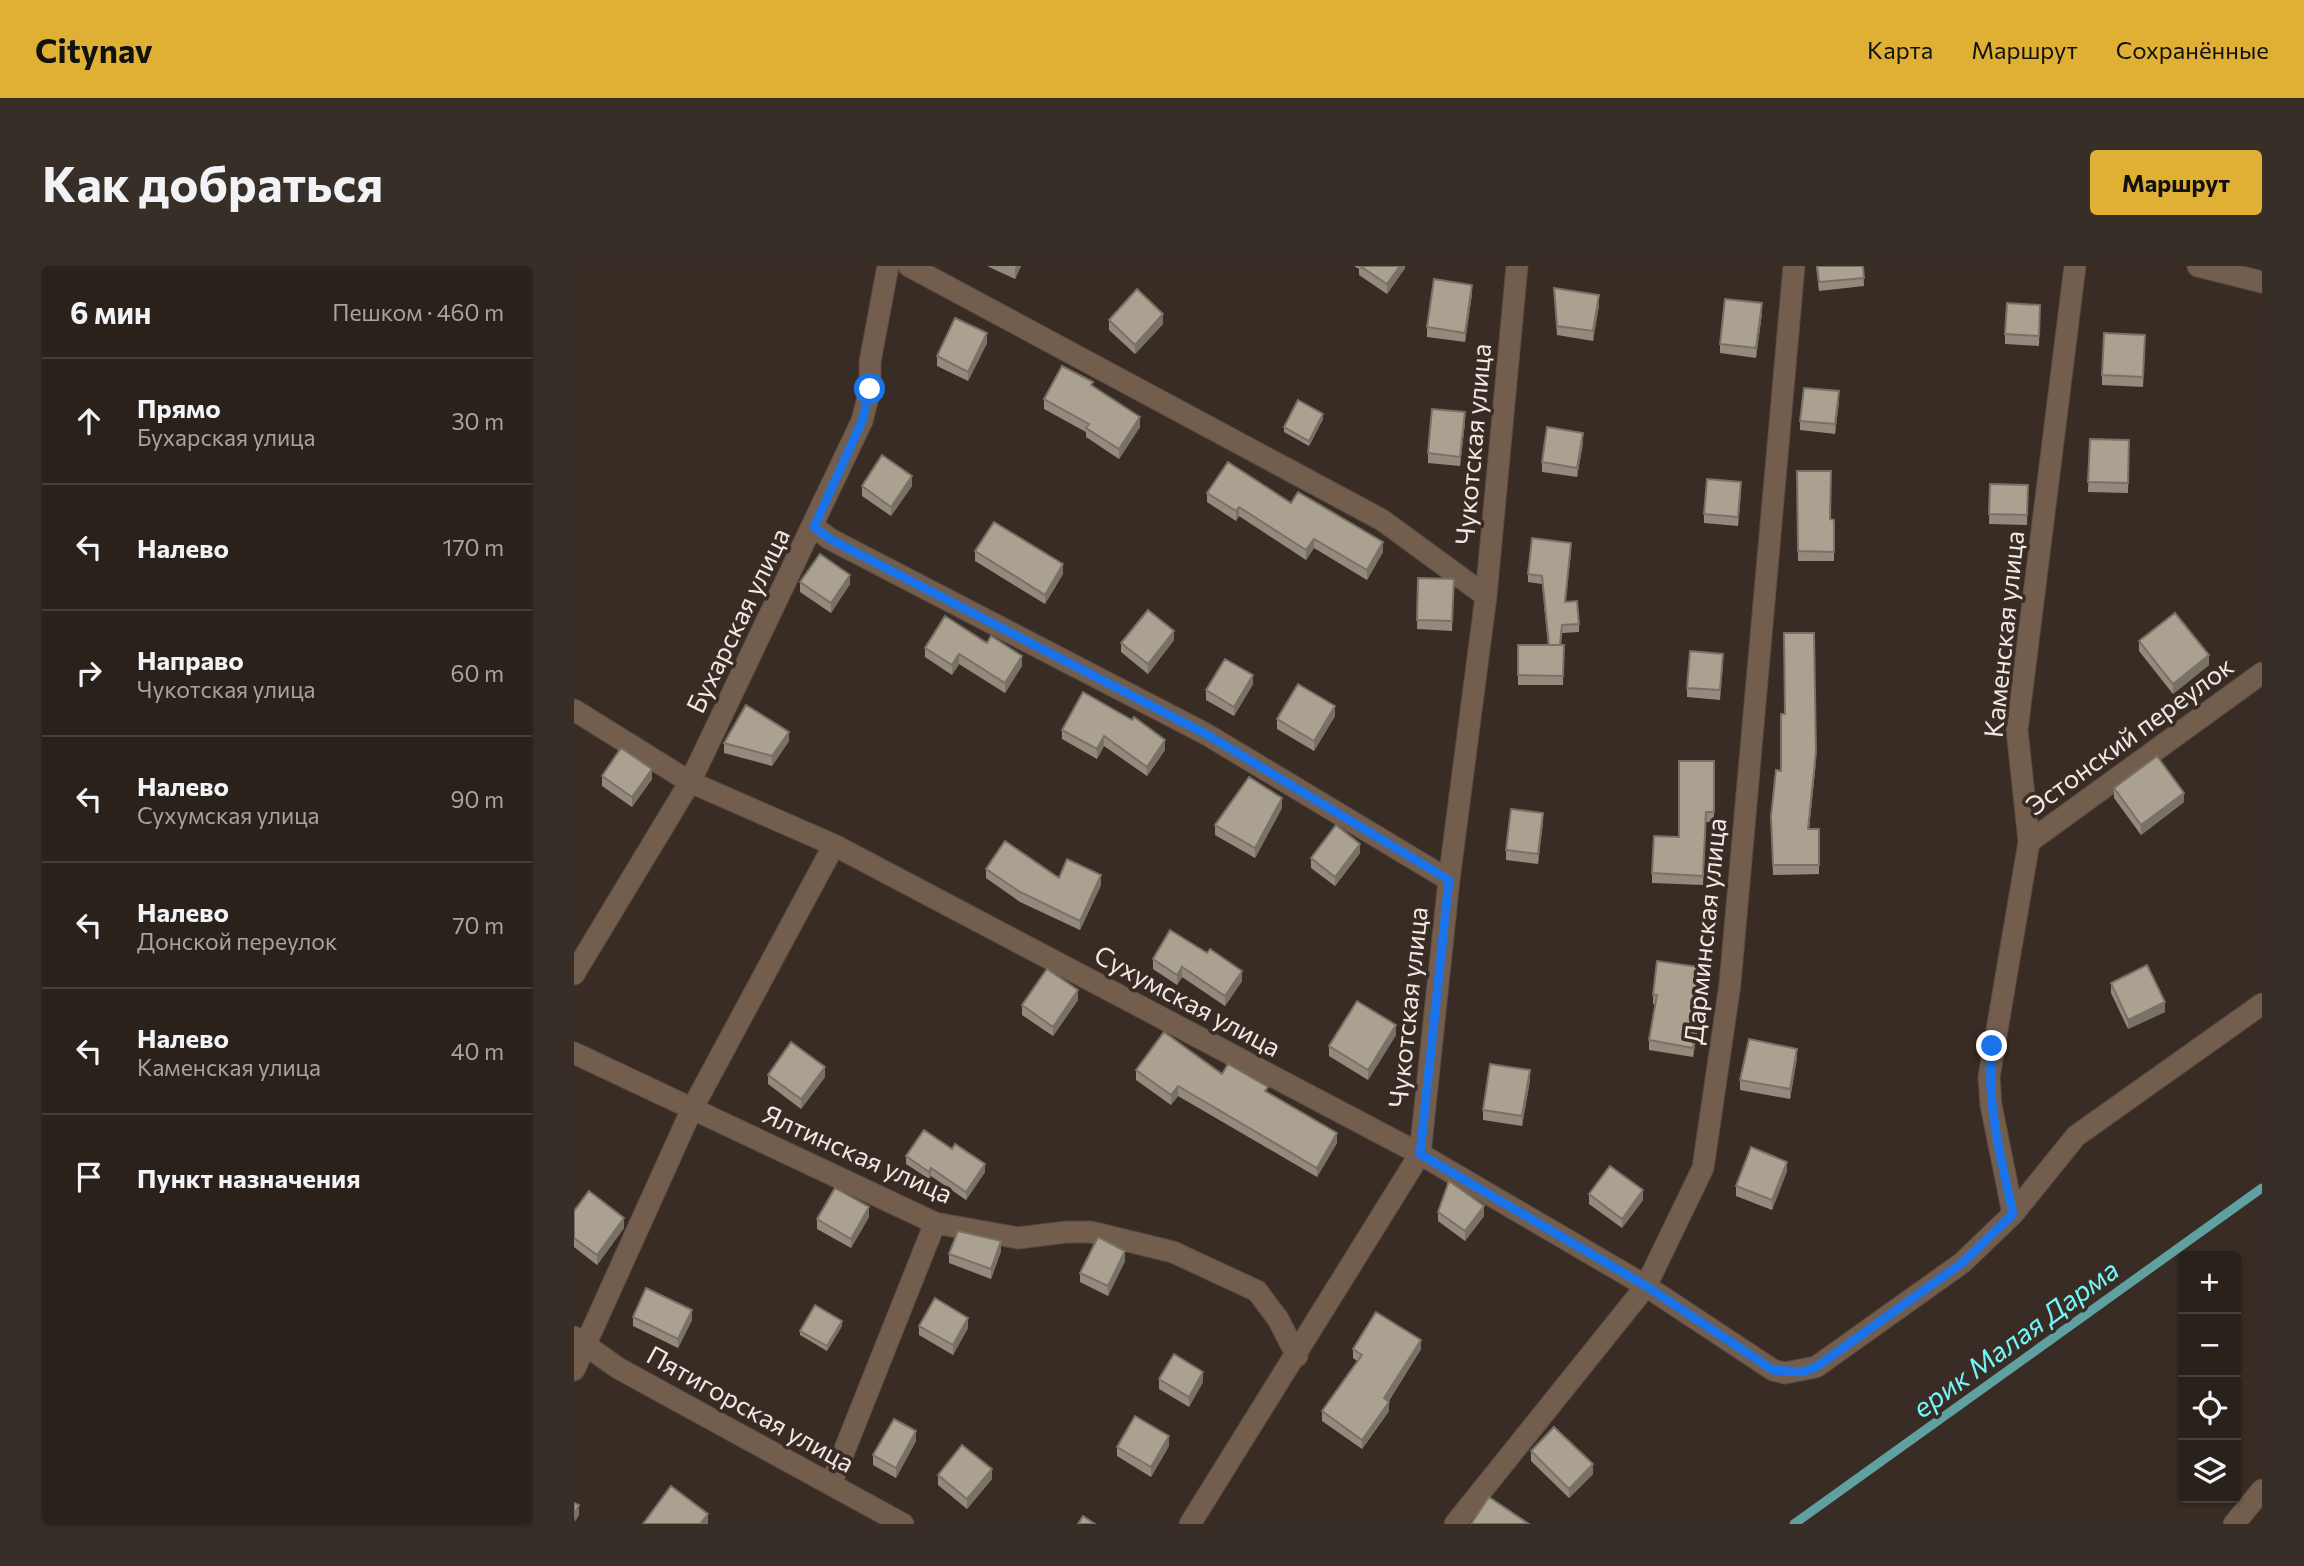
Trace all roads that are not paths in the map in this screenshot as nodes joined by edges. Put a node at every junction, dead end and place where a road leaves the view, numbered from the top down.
1 (888, 266) edge
2 (909, 266) edge
3 (1794, 266) edge
4 (2075, 266) edge
5 (2198, 266) edge
6 (1510, 269) edge
7 (2262, 282) edge
8 (814, 527) junction
9 (1486, 596) junction
10 (2262, 673) edge
11 (574, 710) edge
12 (690, 782) junction
13 (2029, 842) junction
14 (834, 845) junction
15 (1449, 880) junction
16 (574, 975) edge
17 (2262, 1004) edge
18 (574, 1053) edge
19 (692, 1109) junction
20 (1420, 1154) junction
21 (2013, 1214) junction
22 (935, 1223) junction
23 (1646, 1286) junction
24 (580, 1341) edge
25 (1297, 1356) junction
26 (574, 1370) edge
27 (831, 1484) junction
28 (2262, 1490) edge
29 (903, 1524) edge
30 (1190, 1524) edge
31 (1455, 1524) edge
32 (2234, 1524) edge

1 - 8 street, Бухарская улица
2 - 9 street
3 - 23 street, Дарминская улица
4 - 13 street, Каменская улица
5 - 7 street
6 - 9 street, Чукотская улица
8 - 12 street, Бухарская улица
8 - 15 street
9 - 15 street, Чукотская улица
10 - 13 street, Эстонский переулок
11 - 12 street, Сухумская улица
12 - 14 street, Сухумская улица
12 - 16 street, Бухарская улица
13 - 21 street, Каменская улица
14 - 19 street
14 - 20 street, Сухумская улица
15 - 20 street, Чукотская улица
17 - 21 street, Сухумская улица
18 - 19 street, Ялтинская улица
19 - 22 street, Ялтинская улица
19 - 24 street
20 - 23 street, Сухумская улица
20 - 25 street, Чукотская улица
21 - 23 street, Сухумская улица
22 - 25 street, Ялтинская улица
22 - 27 street
23 - 31 street, Дарминская улица
24 - 26 street
24 - 27 street, Пятигорская улица
25 - 30 street, Чукотская улица
27 - 29 street, Пятигорская улица
28 - 32 street

